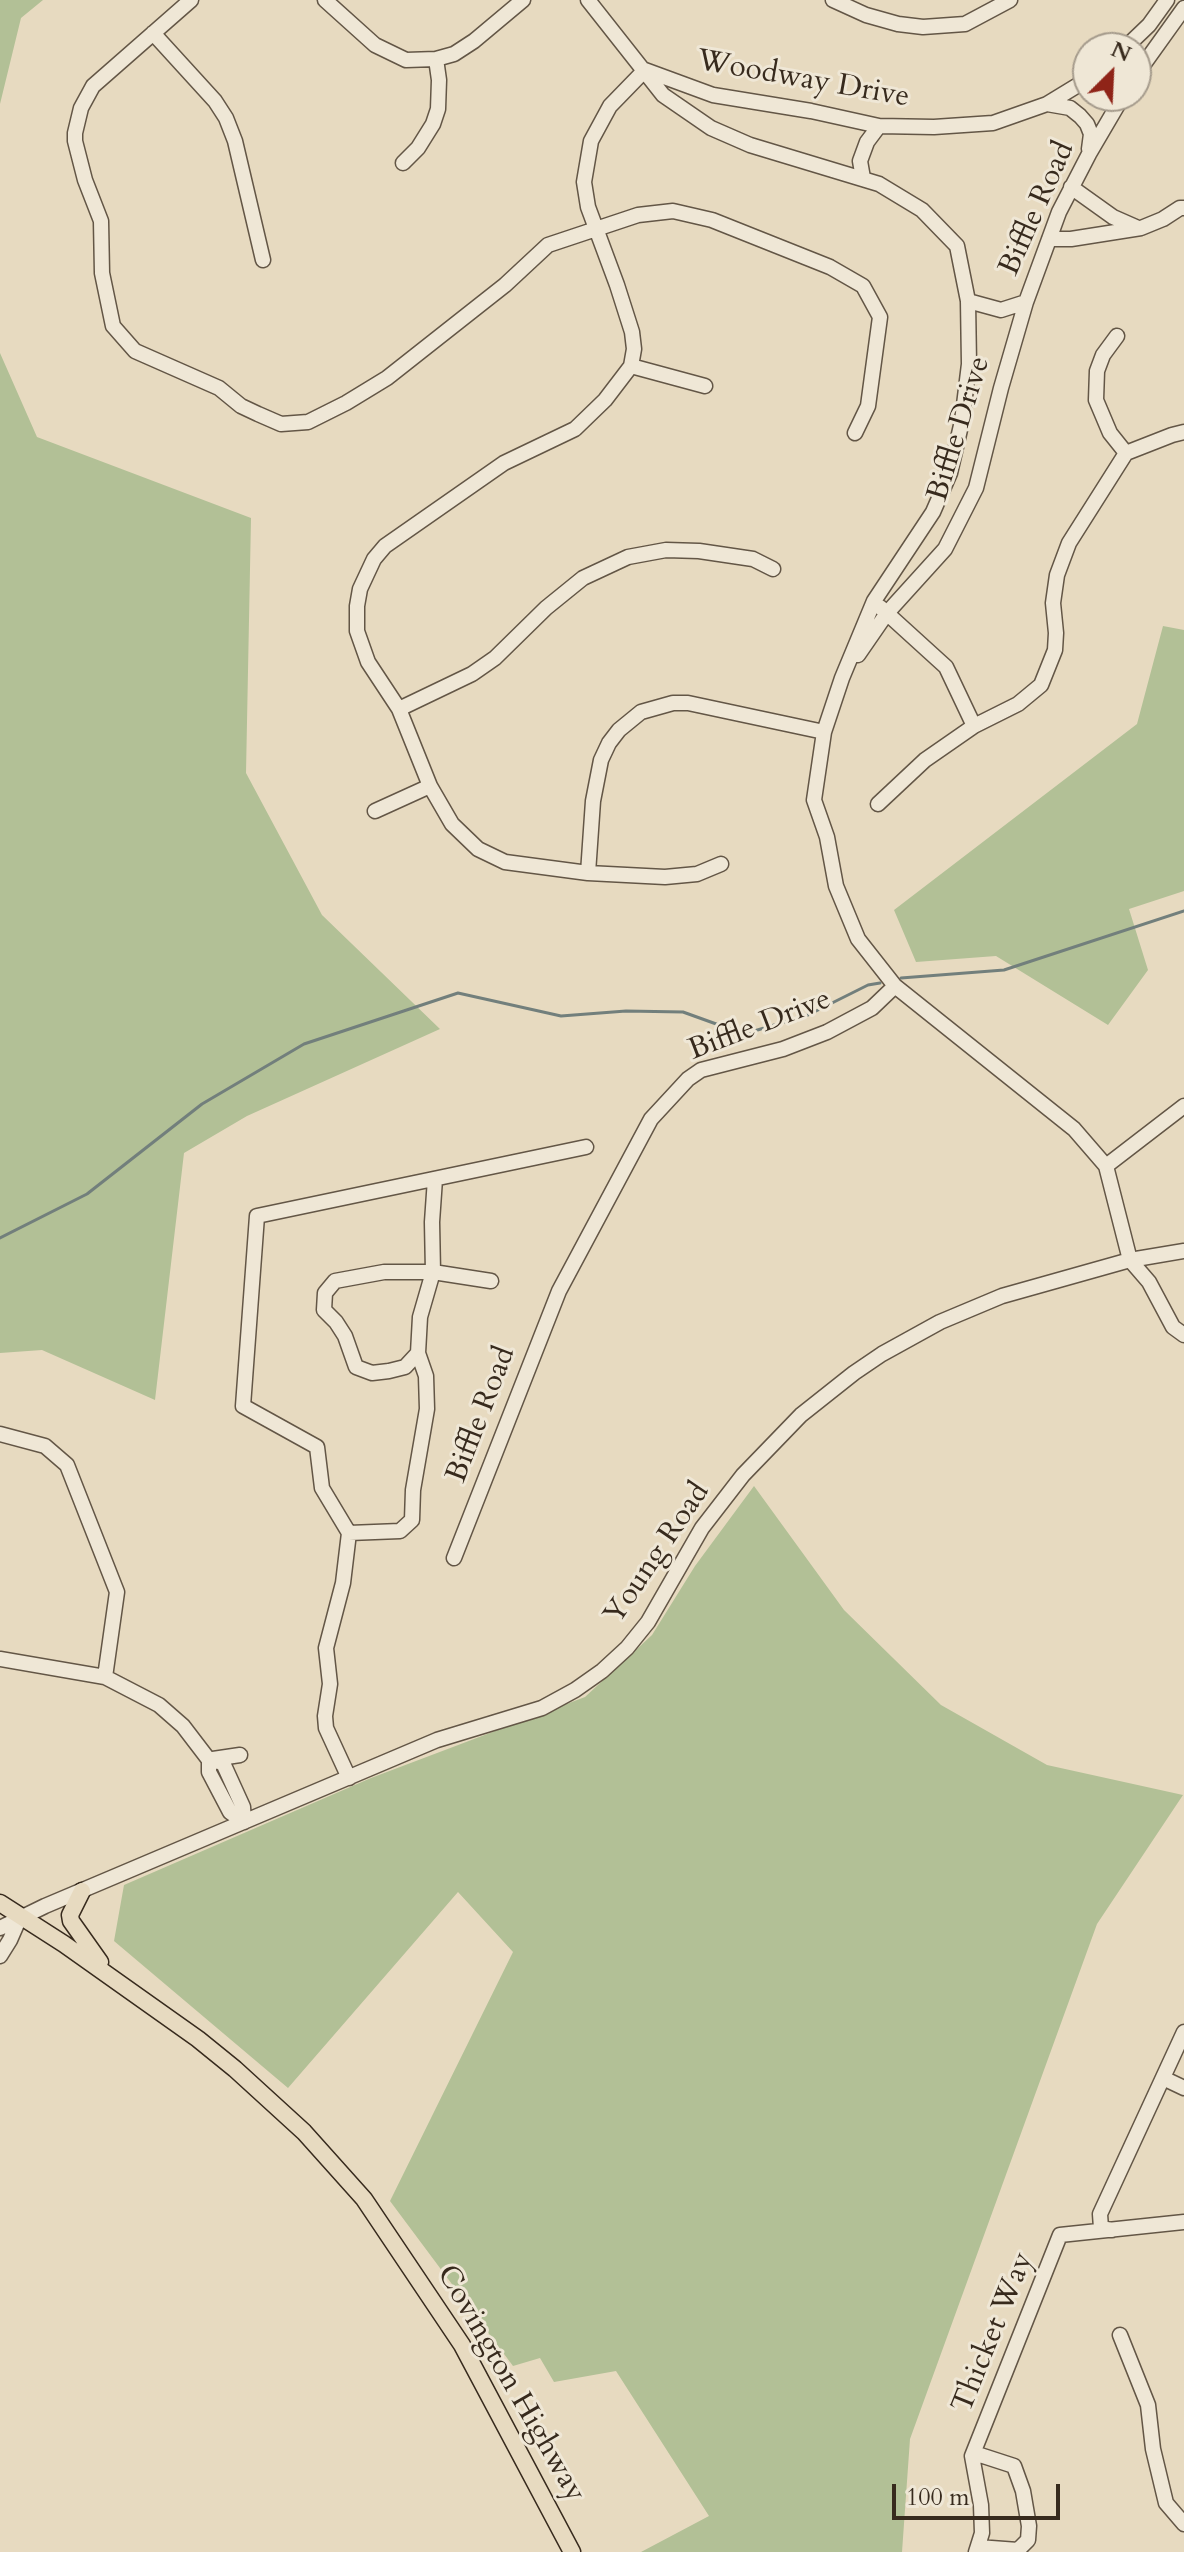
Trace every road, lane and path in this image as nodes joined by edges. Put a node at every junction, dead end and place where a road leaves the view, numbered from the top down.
1 (191, 0) edge
2 (523, 0) edge
3 (588, 0) edge
4 (833, 0) edge
5 (1010, 0) edge
6 (1167, 0) edge
7 (332, 2) edge
8 (1181, 17) edge
9 (1142, 32) edge
10 (153, 33) junction
11 (1152, 54) edge
12 (436, 59) junction
13 (645, 70) junction
14 (1072, 89) edge
15 (1047, 104) junction
16 (1114, 112) edge
17 (879, 126) junction
18 (1089, 154) junction
19 (403, 163) dead end
20 (863, 178) junction
21 (1071, 187) junction
22 (1183, 204) edge
23 (596, 228) junction
24 (1139, 228) junction
25 (1049, 239) junction
26 (263, 260) dead end
27 (968, 301) junction
28 (1026, 302) junction
29 (1117, 336) dead end
30 (631, 366) junction
31 (705, 386) dead end
32 (1184, 432) edge
33 (855, 433) dead end
34 (1126, 453) junction
35 (773, 569) dead end
36 (874, 601) junction
37 (887, 613) junction
38 (842, 678) junction
39 (399, 709) junction
40 (974, 726) junction
41 (824, 732) junction
42 (430, 786) junction
43 (878, 804) dead end
44 (375, 811) dead end
45 (721, 864) dead end
46 (588, 873) junction
47 (895, 986) junction
48 (1184, 1106) edge
49 (586, 1147) dead end
50 (1106, 1166) junction
51 (435, 1179) junction
52 (1184, 1251) edge
53 (1130, 1260) junction
54 (433, 1272) junction
55 (491, 1281) dead end
56 (559, 1291) joint
57 (1184, 1335) edge
58 (418, 1353) junction
59 (0, 1434) edge
60 (349, 1533) junction
61 (454, 1558) dead end
62 (0, 1659) edge
63 (105, 1677) junction
64 (240, 1755) dead end
65 (209, 1760) junction
66 (349, 1778) junction
67 (234, 1785) junction
68 (219, 1792) junction
69 (244, 1822) junction
70 (82, 1891) junction
71 (0, 1903) edge
72 (20, 1917) junction
73 (0, 1928) edge
74 (0, 1956) edge
75 (102, 1971) junction
76 (1184, 2032) edge
77 (1163, 2078) junction
78 (1184, 2088) edge
79 (1184, 2222) edge
80 (1112, 2230) junction
81 (1120, 2335) dead end
82 (974, 2453) junction
83 (1184, 2524) edge
84 (977, 2550) edge
85 (572, 2552) edge

1 - 10 street
2 - 12 street
3 - 13 street, Woodway Drive
4 - 5 street
6 - 9 street
7 - 12 street
8 - 11 street
10 - 23 street
10 - 26 street
12 - 19 street
13 - 17 street, Woodway Drive
13 - 20 street, Woodway Drive
13 - 23 street
14 - 15 street, Woodway Drive
15 - 17 street, Woodway Drive
15 - 18 street
16 - 18 street, Biffle Road
17 - 20 street
18 - 21 street, Biffle Road
20 - 27 street, Woodway Drive
21 - 24 street
21 - 25 street, Biffle Road
22 - 24 street
23 - 30 street
23 - 33 street
24 - 25 street
25 - 28 street, Biffle Road
27 - 28 street
27 - 36 street, Biffle Drive
28 - 37 street, Biffle Drive
29 - 34 street
30 - 31 street
30 - 39 street
32 - 34 street
34 - 40 street
35 - 39 street
36 - 37 street
36 - 38 street, Biffle Drive
37 - 38 street, Biffle Drive
37 - 40 street
38 - 41 street, Biffle Drive
39 - 42 street
40 - 43 street
41 - 46 street
41 - 47 street, Biffle Drive
42 - 44 street
42 - 46 street
45 - 46 street
47 - 50 street, Biffle Drive
47 - 56 street, Biffle Drive
48 - 50 street
49 - 51 street
50 - 53 street, Biffle Drive
51 - 54 street
51 - 60 street
52 - 53 street, Young Road
53 - 57 street
53 - 66 street, Young Road
54 - 55 street
54 - 58 street
54 - 58 street
56 - 61 street, Biffle Road
58 - 60 street
59 - 63 street
60 - 66 street
62 - 63 street
63 - 65 street
64 - 65 street
65 - 67 street
65 - 68 street
66 - 69 street, Young Road
67 - 68 street
67 - 69 street
68 - 69 street
69 - 70 street, Young Road
70 - 72 street, Young Road
70 - 75 main road
71 - 72 main road, Covington Highway
72 - 73 street, Young Road
72 - 74 street
72 - 75 main road, Covington Highway
75 - 85 main road, Covington Highway
76 - 77 street
77 - 78 street
77 - 80 street
79 - 80 street, Thicket Way
80 - 82 street, Thicket Way
81 - 83 street
82 - 84 street, Thicket Way
82 - 84 street, Thicket Way

